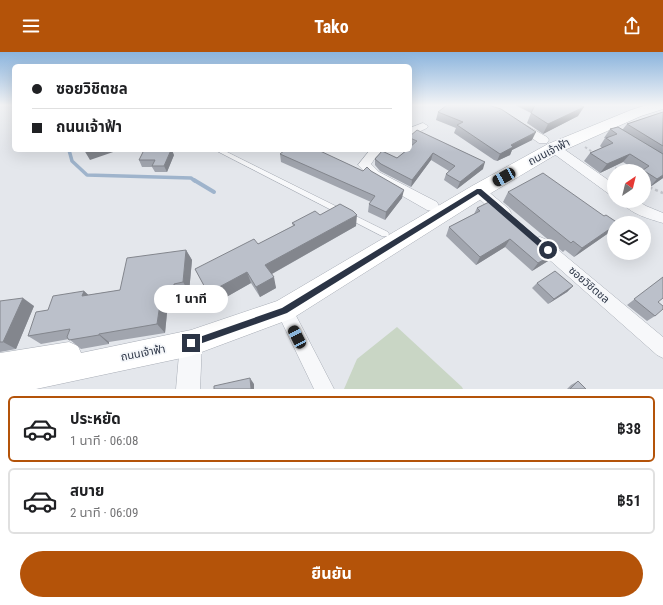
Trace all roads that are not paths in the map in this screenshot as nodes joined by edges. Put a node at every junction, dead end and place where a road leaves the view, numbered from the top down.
1 (514, 121) edge
2 (586, 121) edge
3 (622, 121) edge
4 (423, 126) dead end
5 (412, 132) edge
6 (548, 144) junction
7 (222, 152) edge
8 (376, 152) edge
9 (607, 186) edge
10 (479, 191) junction
11 (432, 206) junction
12 (638, 208) edge
13 (663, 218) edge
14 (514, 222) edge
15 (526, 232) edge
16 (385, 234) junction
17 (284, 310) junction
18 (191, 343) junction
19 (663, 349) edge
20 (0, 366) edge
21 (0, 383) edge
22 (188, 389) edge
23 (324, 389) edge

1 - 6 street
2 - 6 main road, ถนนเจ้าฟ้า
3 - 6 main road, ถนนเจ้าฟ้า
4 - 5 street
6 - 9 street
6 - 10 main road, ถนนเจ้าฟ้า
6 - 11 main road, ถนนเจ้าฟ้า
7 - 16 lane
8 - 11 street
10 - 14 street
10 - 17 main road, ถนนเจ้าฟ้า
11 - 16 main road, ถนนเจ้าฟ้า
12 - 13 street
15 - 19 street, ซอยวิชิตชล
16 - 20 main road, ถนนเจ้าฟ้า
17 - 18 main road, ถนนเจ้าฟ้า
17 - 23 street
18 - 21 main road, ถนนเจ้าฟ้า
18 - 22 street

